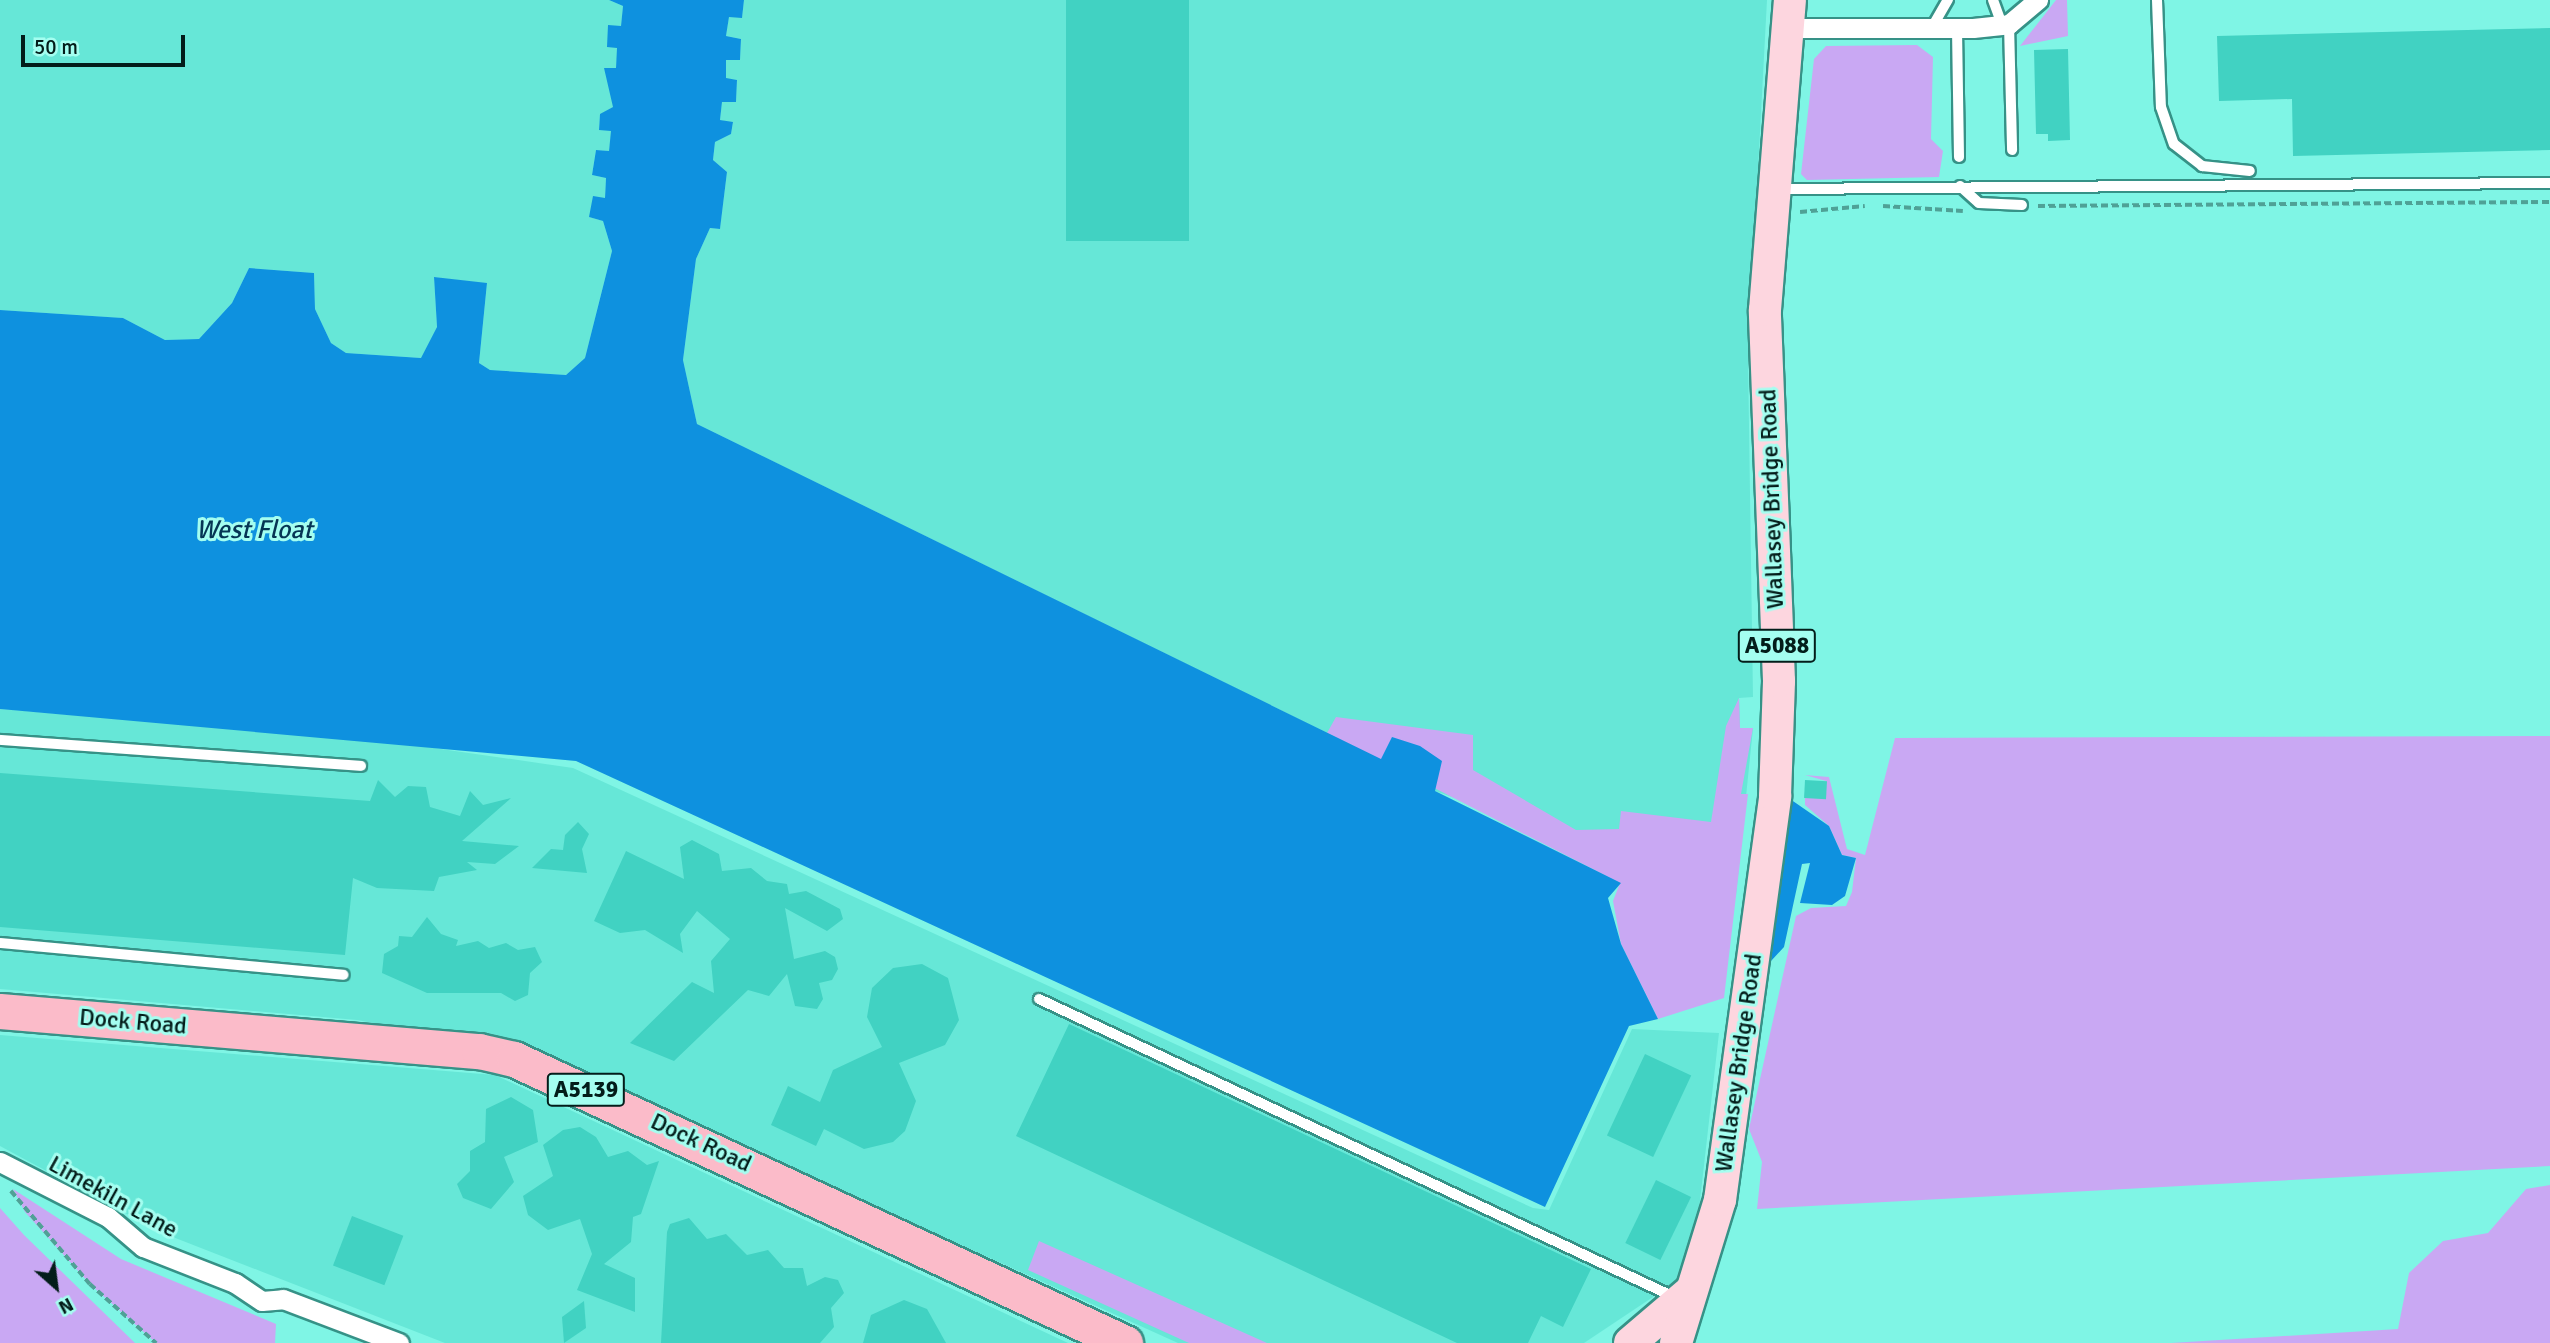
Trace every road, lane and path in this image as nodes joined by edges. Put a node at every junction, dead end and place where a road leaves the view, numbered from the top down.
1 (1948, 0) edge
2 (1993, 0) edge
3 (2038, 0) edge
4 (2157, 0) edge
5 (1789, 14) edge
6 (2006, 24) junction
7 (1957, 29) junction
8 (1931, 30) junction
9 (2012, 150) dead end
10 (1959, 157) dead end
11 (2250, 171) dead end
12 (2550, 183) edge
13 (1960, 186) junction
14 (1775, 201) junction
15 (2550, 202) edge
16 (2024, 209) joint
17 (1968, 211) dead end
18 (0, 740) edge
19 (361, 766) dead end
20 (0, 943) edge
21 (344, 975) dead end
22 (1039, 999) dead end
23 (0, 1011) edge
24 (0, 1162) edge
25 (6, 1184) dead end
26 (1689, 1293) junction
27 (392, 1342) edge
28 (156, 1343) edge
29 (1125, 1343) edge
30 (1630, 1343) edge
31 (1676, 1343) edge

1 - 8 lane
2 - 6 lane
3 - 6 street
4 - 11 lane
5 - 8 street
5 - 14 main road, Wallasey Bridge Road / A5088
6 - 7 street
6 - 9 lane
7 - 8 street
7 - 10 lane
12 - 13 lane
13 - 14 lane
13 - 16 lane
14 - 17 path
14 - 26 main road, Wallasey Bridge Road / A5088
15 - 16 path
18 - 19 lane
20 - 21 lane
22 - 26 lane
23 - 29 highway, Dock Road / A5139
24 - 27 street, Limekiln Lane
25 - 28 path
26 - 30 main road
26 - 31 main road, A5088

